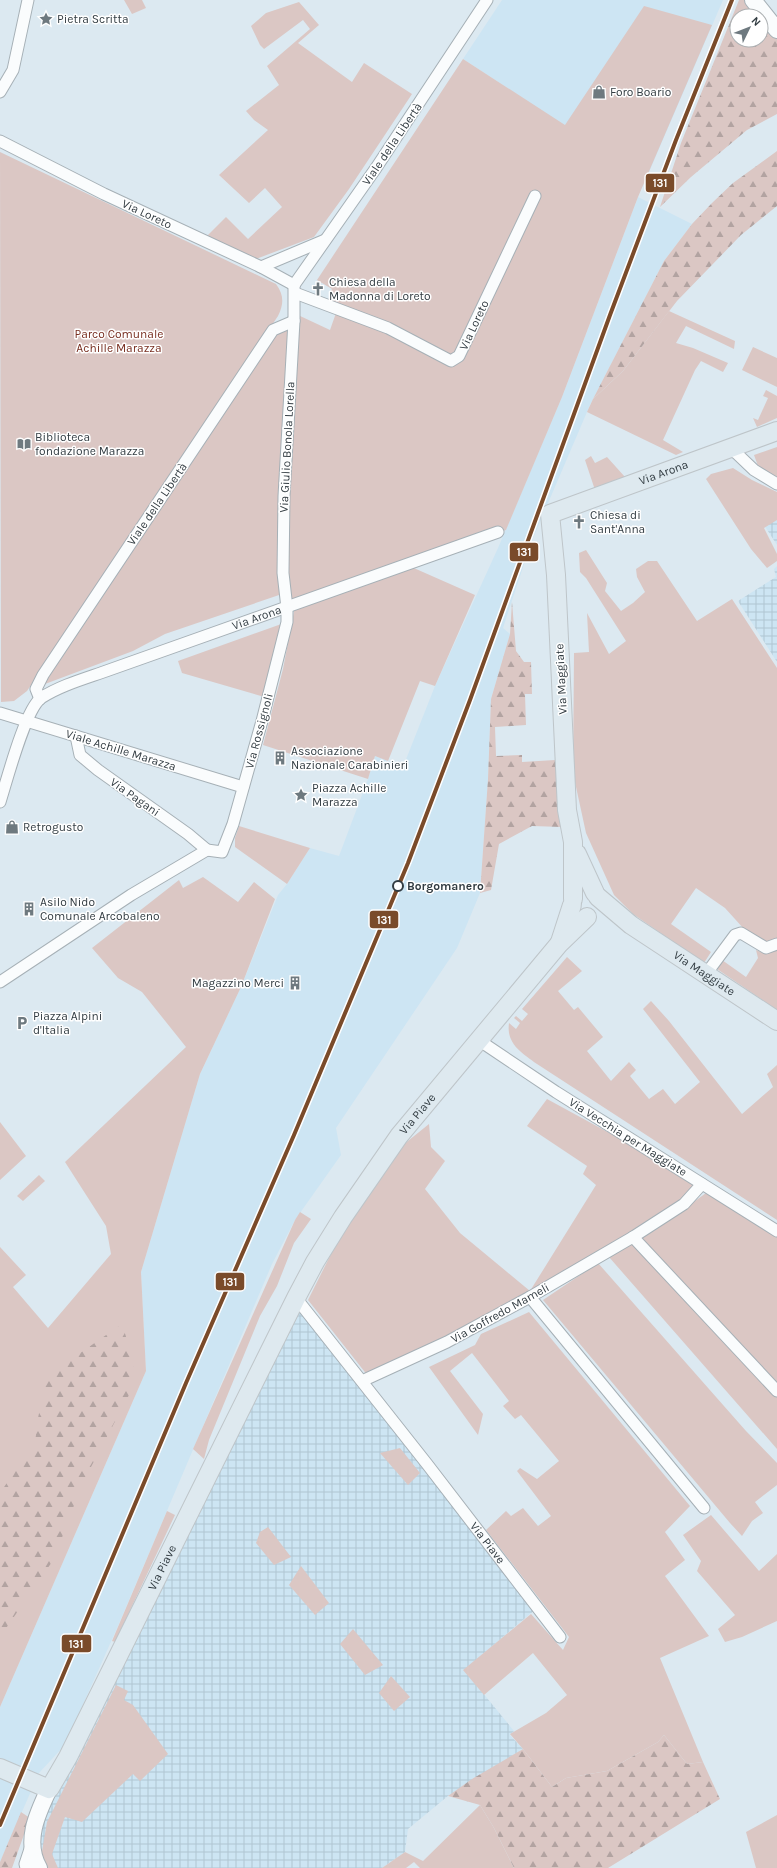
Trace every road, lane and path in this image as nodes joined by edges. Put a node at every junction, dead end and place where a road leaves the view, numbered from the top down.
1 (28, 0) edge
2 (487, 0) edge
3 (753, 0) edge
4 (777, 30) edge
5 (0, 92) edge
6 (0, 141) edge
7 (535, 196) dead end
8 (325, 240) junction
9 (261, 267) junction
10 (294, 289) junction
11 (294, 321) junction
12 (777, 430) edge
13 (732, 448) junction
14 (777, 484) edge
15 (550, 514) joint
16 (498, 532) dead end
17 (287, 608) junction
18 (40, 698) junction
19 (0, 713) edge
20 (26, 720) junction
21 (76, 736) junction
22 (243, 787) junction
23 (0, 802) edge
24 (573, 842) junction
25 (207, 850) junction
26 (596, 895) junction
27 (573, 902) junction
28 (590, 916) junction
29 (631, 925) junction
30 (559, 944) junction
31 (777, 944) edge
32 (706, 974) junction
33 (0, 982) edge
34 (777, 1021) edge
35 (480, 1041) junction
36 (702, 1184) junction
37 (777, 1231) edge
38 (633, 1237) junction
39 (530, 1297) junction
40 (296, 1298) junction
41 (362, 1381) junction
42 (777, 1391) edge
43 (704, 1508) dead end
44 (560, 1637) dead end
45 (0, 1768) edge
46 (49, 1789) junction
47 (31, 1845) junction
48 (26, 1868) edge
49 (39, 1868) edge

1 - 5 street
2 - 8 street, Viale della Libertà
3 - 4 street
6 - 9 street, Via Loreto
7 - 10 street, Via Loreto
8 - 9 street
8 - 10 street, Viale della Libertà
9 - 10 street, Via Loreto
10 - 11 street, Via Giulio Bonola Lorella
11 - 17 street, Via Giulio Bonola Lorella
11 - 18 street, Viale della Libertà
12 - 13 main road, Via Arona
13 - 14 street
13 - 15 main road, Via Arona
15 - 24 main road, Via Maggiate
16 - 17 street, Via Arona
17 - 18 street, Via Arona
17 - 22 street, Via Rossignoli
18 - 20 street
19 - 20 street, Viale Achille Marazza
20 - 21 street, Viale Achille Marazza
20 - 23 street
21 - 22 street, Viale Achille Marazza
21 - 25 street, Via Pagani
22 - 25 street, Via Rossignoli
24 - 26 main road, Via Maggiate
24 - 27 main road, Via Maggiate
25 - 33 street
26 - 27 main road
26 - 28 main road
26 - 29 main road, Via Maggiate
27 - 28 main road
27 - 30 main road, Via Piave
28 - 29 main road, Via Maggiate
28 - 30 main road, Via Piave
29 - 32 main road, Via Maggiate
30 - 35 main road, Via Piave
31 - 32 street
32 - 34 main road, Via Maggiate
35 - 36 street, Via Vecchia per Maggiate
35 - 40 main road, Via Piave
36 - 37 street, Via Vecchia per Maggiate
36 - 38 street, Via Goffredo Mameli
38 - 39 street, Via Goffredo Mameli
38 - 42 street
39 - 41 street, Via Goffredo Mameli
39 - 43 street
40 - 41 street, Via Piave
40 - 46 main road, Via Piave
41 - 44 street, Via Piave
45 - 46 main road
46 - 47 street
47 - 48 street
47 - 49 street

